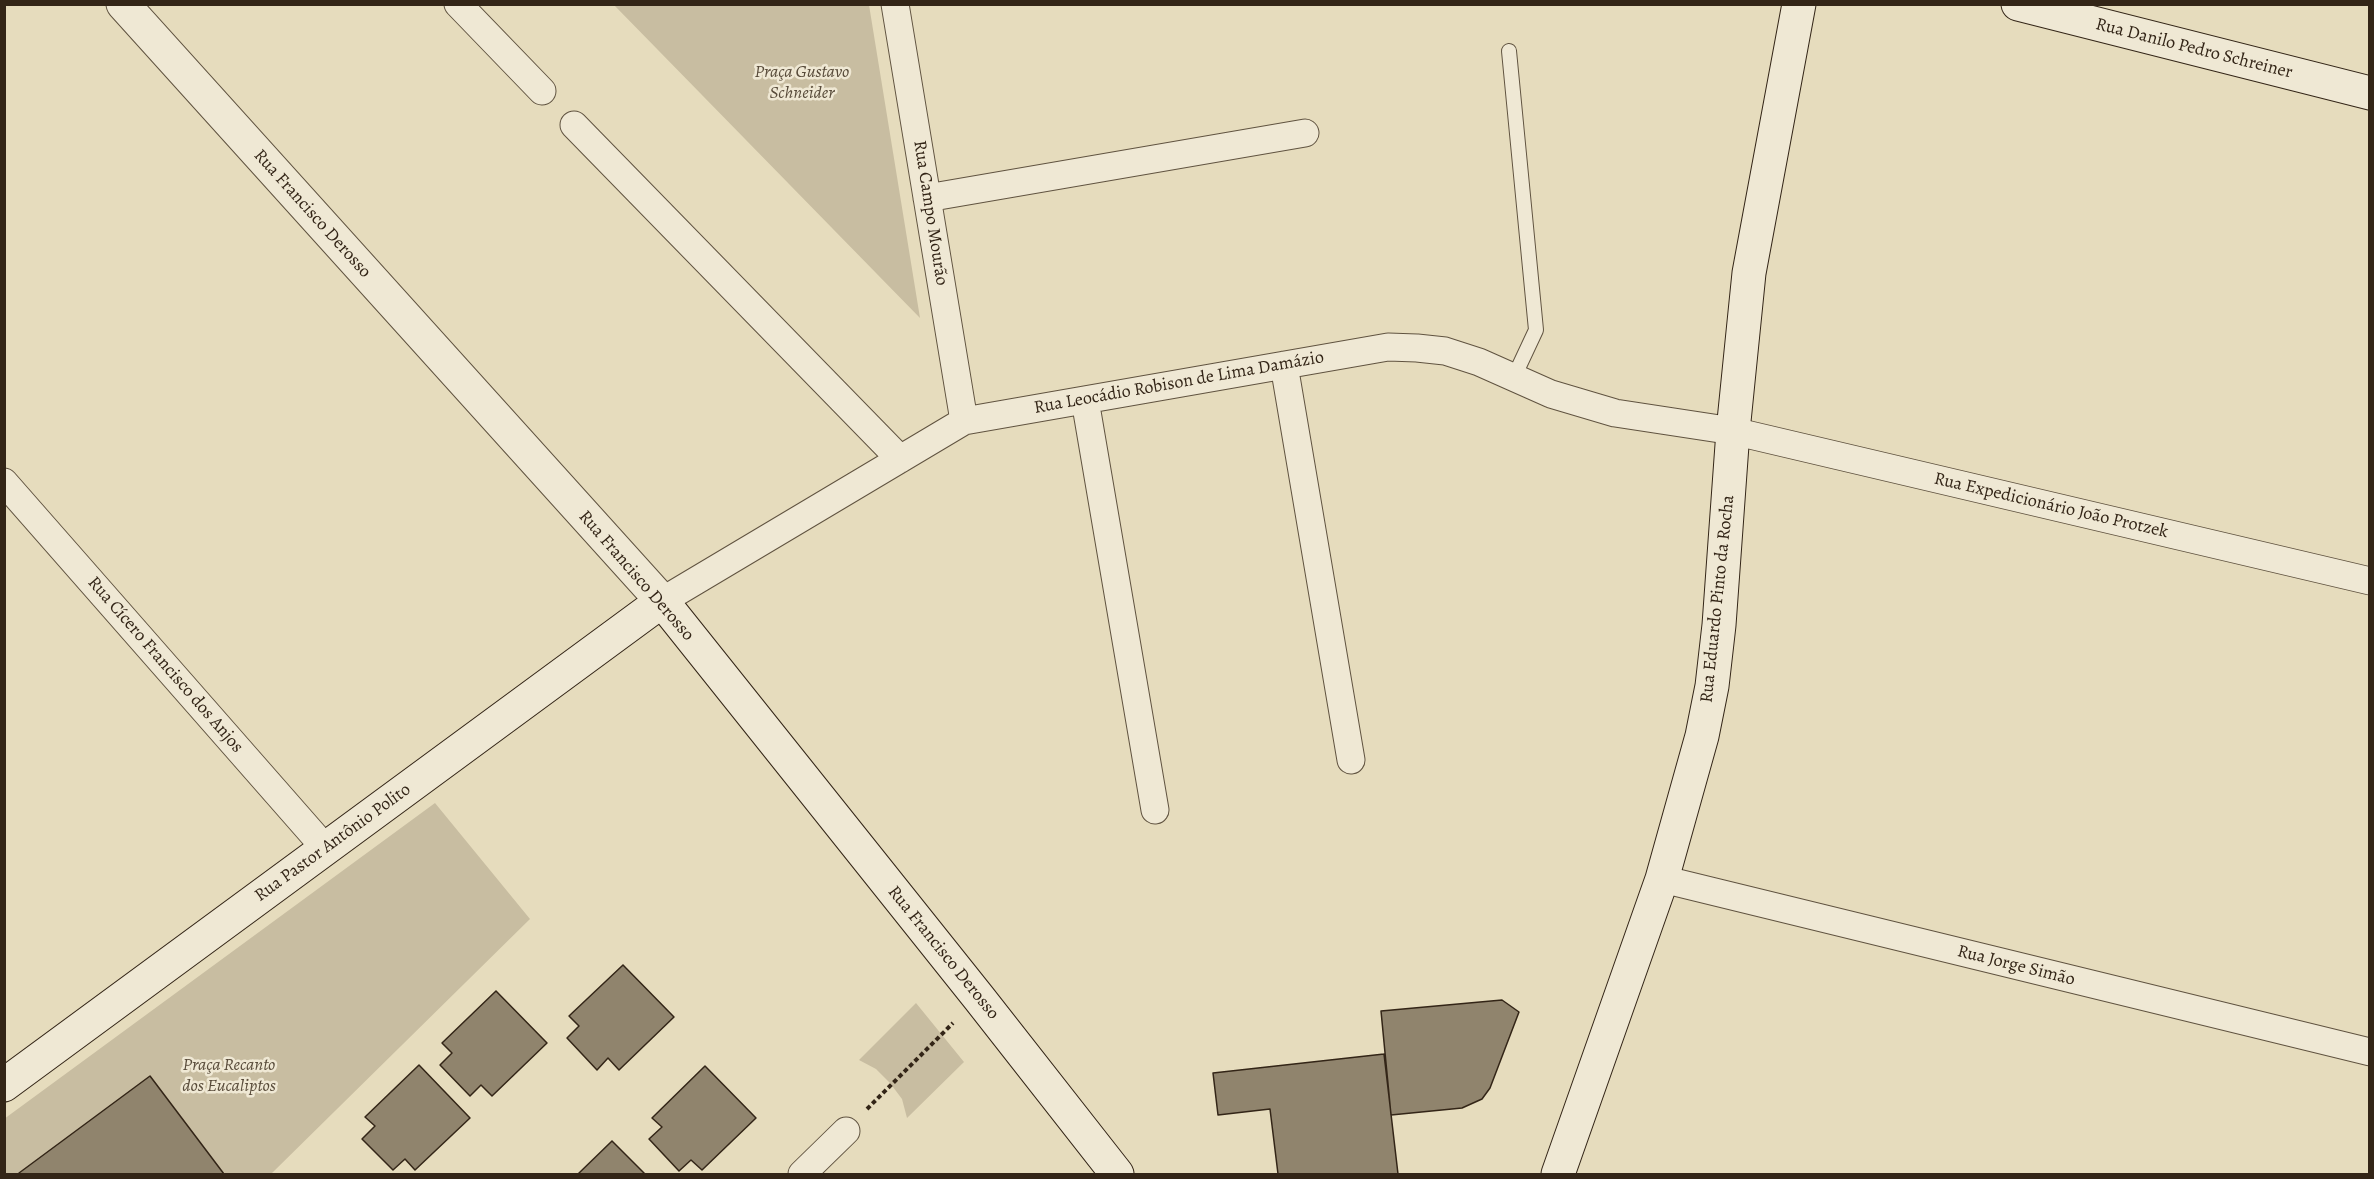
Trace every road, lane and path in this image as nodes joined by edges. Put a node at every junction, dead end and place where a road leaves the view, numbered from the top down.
1 (123, 4) edge
2 (458, 4) edge
3 (895, 4) edge
4 (1799, 4) edge
5 (2018, 4) edge
6 (1509, 51) dead end
7 (542, 91) dead end
8 (2370, 93) edge
9 (574, 125) dead end
10 (1305, 133) dead end
11 (927, 198) junction
12 (1284, 365) junction
13 (1514, 377) junction
14 (1085, 400) junction
15 (964, 421) junction
16 (1733, 431) junction
17 (900, 459) junction
18 (4, 482) edge
19 (2370, 581) edge
20 (662, 601) junction
21 (1351, 760) dead end
22 (1155, 810) dead end
23 (326, 849) junction
24 (1662, 879) junction
25 (979, 998) junction
26 (2370, 1052) edge
27 (9, 1073) edge
28 (846, 1131) joint
29 (802, 1174) edge
30 (1117, 1174) edge
31 (1558, 1174) edge

1 - 20 main road, Rua Francisco Derosso
2 - 7 street
3 - 11 street, Rua Campo Mourão
4 - 16 main road, Rua Eduardo Pinto da Rocha
5 - 8 main road, Rua Danilo Pedro Schreiner
6 - 13 lane
9 - 17 street
10 - 11 street
11 - 15 street, Rua Campo Mourão
12 - 13 street, Rua Leocádio Robison de Lima Damázio
12 - 14 street, Rua Leocádio Robison de Lima Damázio
12 - 21 street
13 - 16 street, Rua Leocádio Robison de Lima Damázio
14 - 15 street, Rua Leocádio Robison de Lima Damázio
14 - 22 street
15 - 17 street, Rua Leocádio Robison de Lima Damázio
16 - 19 street, Rua Expedicionário João Protzek
16 - 24 main road, Rua Eduardo Pinto da Rocha
17 - 20 street, Rua Leocádio Robison de Lima Damázio
18 - 23 street, Rua Cícero Francisco dos Anjos
20 - 23 main road, Rua Pastor Antônio Polito
20 - 25 main road, Rua Francisco Derosso
23 - 27 main road, Rua Pastor Antônio Polito
24 - 26 street, Rua Jorge Simão
24 - 31 main road, Rua Eduardo Pinto da Rocha
25 - 28 path
25 - 30 main road, Rua Francisco Derosso
28 - 29 street

